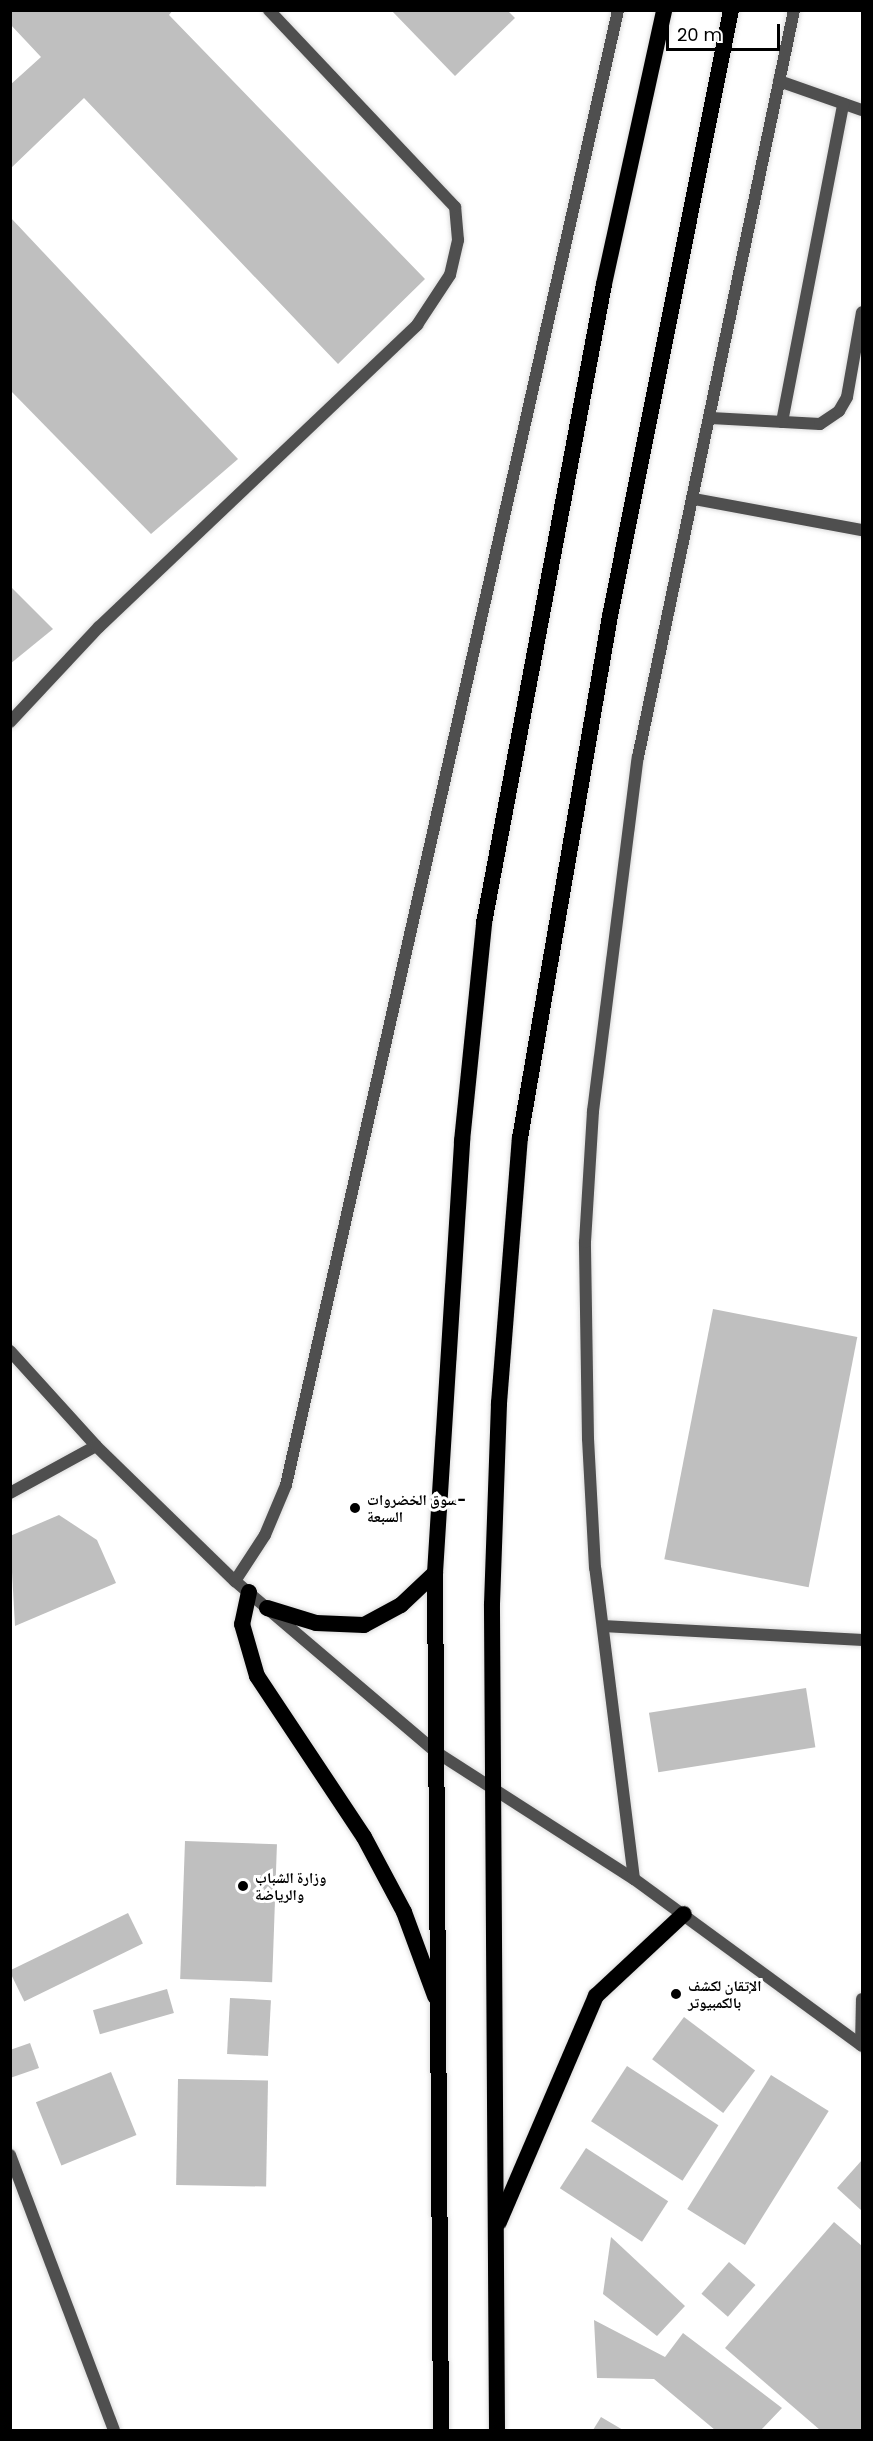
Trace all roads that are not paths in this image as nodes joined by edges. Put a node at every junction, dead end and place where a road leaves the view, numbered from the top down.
1 (269, 10) edge
2 (618, 10) edge
3 (664, 10) edge
4 (731, 10) edge
5 (794, 10) edge
6 (779, 81) junction
7 (843, 104) junction
8 (862, 110) edge
9 (862, 312) edge
10 (711, 418) junction
11 (782, 422) junction
12 (694, 499) junction
13 (862, 530) edge
14 (10, 722) edge
15 (10, 1351) edge
16 (96, 1446) junction
17 (10, 1493) edge
18 (435, 1573) junction
19 (235, 1581) junction
20 (249, 1592) junction
21 (267, 1608) junction
22 (604, 1626) junction
23 (862, 1640) edge
24 (436, 1752) junction
25 (492, 1792) junction
26 (634, 1879) junction
27 (684, 1914) junction
28 (862, 1999) edge
29 (440, 2007) junction
30 (862, 2046) edge
31 (10, 2156) edge
32 (497, 2225) junction
33 (114, 2430) edge
34 (441, 2430) edge
35 (497, 2430) edge

1 - 14 street
2 - 19 street
3 - 18 highway
4 - 25 highway
5 - 6 street
6 - 7 street
6 - 10 street
7 - 8 street
7 - 11 street
9 - 11 street
10 - 11 street
10 - 12 street
12 - 13 street
12 - 22 street
15 - 16 street
16 - 17 street
16 - 19 street
18 - 21 highway
18 - 24 highway
19 - 20 street
20 - 21 street
20 - 29 highway
21 - 24 street
22 - 23 street
22 - 26 street
24 - 25 street
24 - 29 highway
25 - 26 street
25 - 32 highway
26 - 27 street
27 - 30 street
27 - 32 highway
28 - 30 street
29 - 34 highway
31 - 33 street
32 - 35 highway

